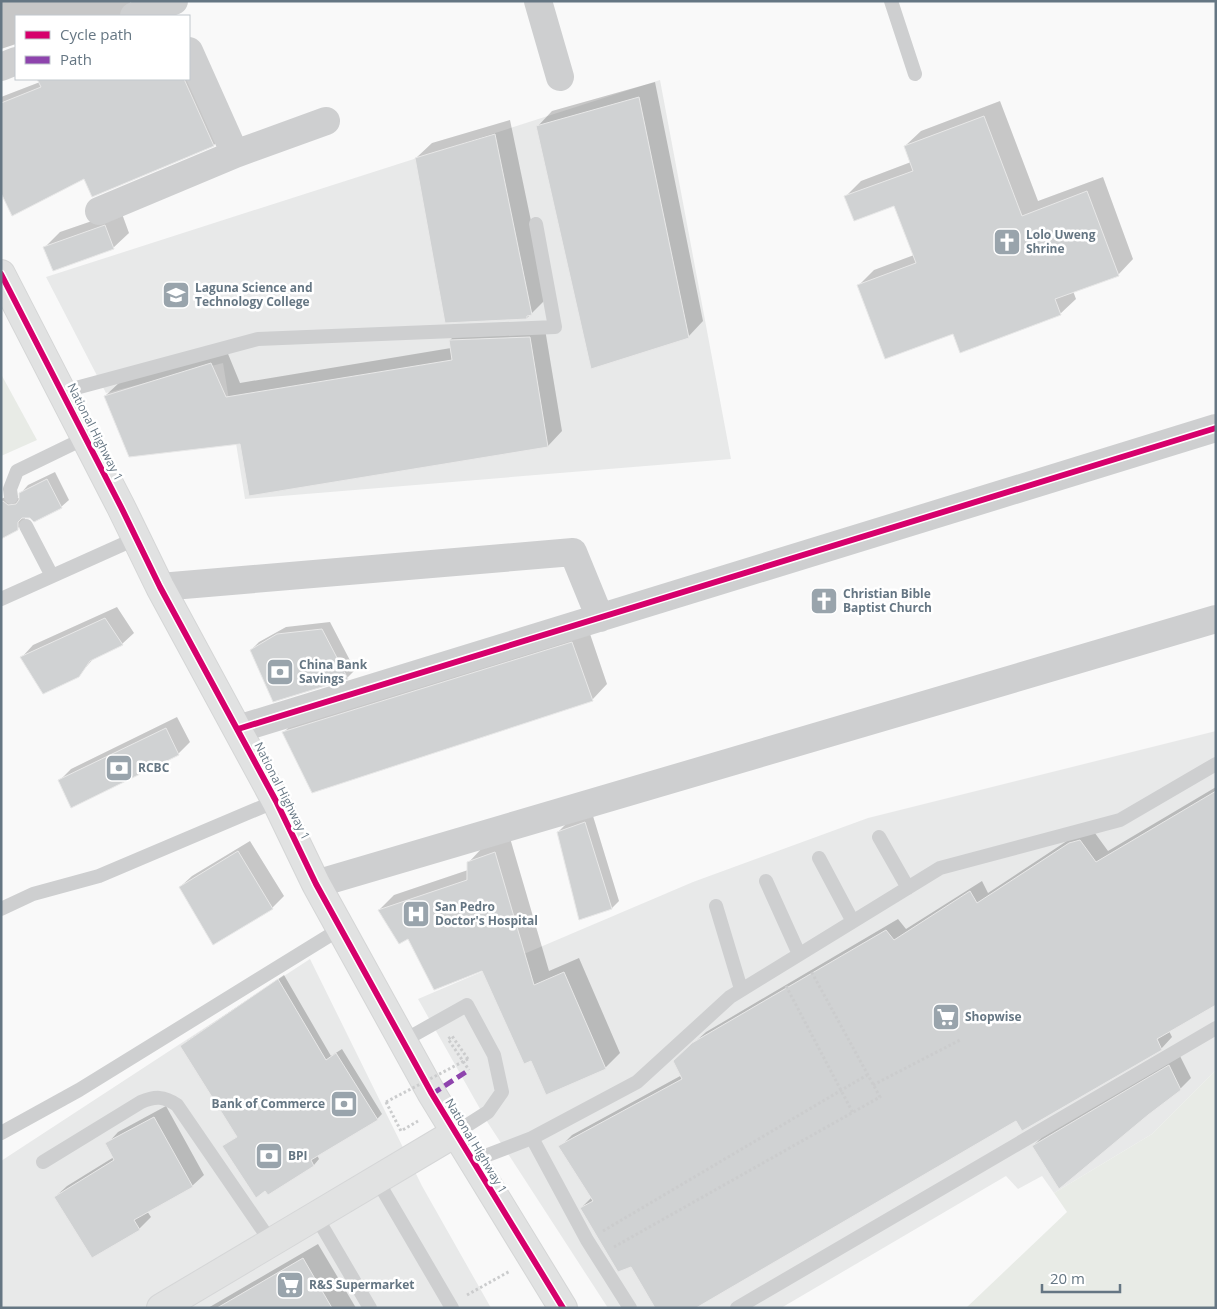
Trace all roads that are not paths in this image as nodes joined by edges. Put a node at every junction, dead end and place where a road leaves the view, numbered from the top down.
1 (538, 1) edge
2 (891, 1) edge
3 (172, 7) edge
4 (138, 15) edge
5 (190, 52) edge
6 (15, 62) edge
7 (1, 67) edge
8 (916, 74) dead end
9 (560, 77) dead end
10 (326, 121) dead end
11 (235, 154) junction
12 (99, 211) dead end
13 (536, 224) dead end
14 (1, 274) edge
15 (61, 392) junction
16 (1216, 428) edge
17 (85, 438) junction
18 (12, 497) dead end
19 (26, 526) dead end
20 (137, 538) junction
21 (52, 576) junction
22 (160, 587) junction
23 (1, 599) edge
24 (600, 618) junction
25 (1216, 619) edge
26 (238, 729) junction
27 (1216, 764) edge
28 (276, 801) junction
29 (879, 837) dead end
30 (819, 858) dead end
31 (766, 881) dead end
32 (316, 884) junction
33 (908, 888) junction
34 (716, 906) dead end
35 (1, 909) edge
36 (852, 920) junction
37 (340, 928) junction
38 (799, 954) junction
39 (741, 990) junction
40 (1216, 1028) edge
41 (403, 1041) junction
42 (1, 1133) edge
43 (455, 1133) junction
44 (532, 1138) junction
45 (472, 1161) junction
46 (43, 1162) dead end
47 (377, 1180) junction
48 (316, 1216) junction
49 (271, 1242) junction
50 (452, 1306) edge
51 (161, 1308) edge
52 (370, 1308) edge
53 (563, 1308) edge
54 (630, 1308) edge
55 (737, 1308) edge

1 - 9 street
2 - 8 lane
3 - 4 street
5 - 11 street
6 - 7 street
10 - 11 street
11 - 12 street
13 - 15 lane
14 - 15 main road, National Highway 1
15 - 17 main road, National Highway 1
16 - 24 street
17 - 18 lane
17 - 20 main road, National Highway 1
19 - 21 lane
20 - 21 lane
20 - 22 main road, National Highway 1
21 - 23 lane
22 - 24 street
22 - 26 main road, National Highway 1
24 - 26 street
25 - 32 street
26 - 28 main road, National Highway 1
27 - 33 lane
28 - 32 main road, National Highway 1
28 - 35 lane
29 - 33 lane
30 - 36 lane
31 - 38 lane
32 - 37 main road, National Highway 1
33 - 36 lane
34 - 39 lane
36 - 38 lane
37 - 41 main road, National Highway 1
37 - 42 lane
38 - 39 lane
39 - 44 lane
40 - 55 lane
41 - 43 main road, National Highway 1
41 - 43 lane
43 - 45 main road, National Highway 1
43 - 47 main road
44 - 45 lane
44 - 54 lane
45 - 53 main road, National Highway 1
46 - 49 lane
47 - 48 main road
47 - 50 lane
48 - 49 main road
48 - 52 lane
49 - 51 main road

